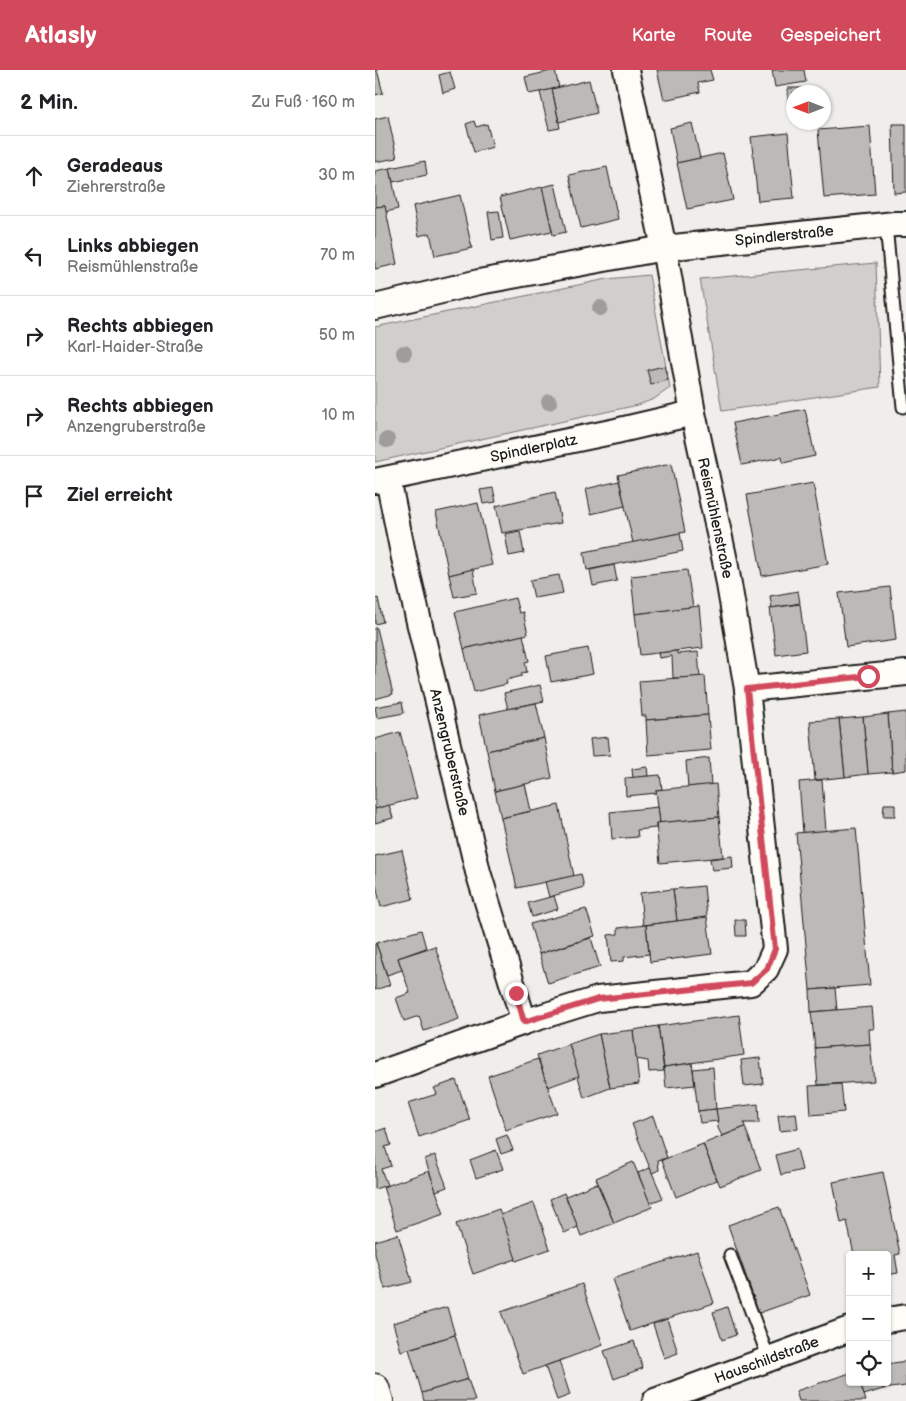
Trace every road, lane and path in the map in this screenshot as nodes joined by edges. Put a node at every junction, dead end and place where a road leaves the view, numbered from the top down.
1 (626, 70) edge
2 (896, 225) edge
3 (664, 248) junction
4 (375, 307) edge
5 (903, 407) dead end
6 (693, 413) junction
7 (381, 480) edge
8 (906, 673) edge
9 (747, 689) junction
10 (524, 1022) junction
11 (375, 1076) edge
12 (730, 1255) dead end
13 (906, 1317) edge
14 (891, 1319) edge
15 (846, 1330) edge
16 (769, 1359) junction
17 (375, 1388) edge
18 (379, 1401) edge
19 (655, 1401) edge

1 - 3 street, Reismühlenstraße
2 - 3 street, Spindlerstraße
2 - 5 lane
3 - 4 street
3 - 6 street, Reismühlenstraße
6 - 7 street, Spindlerplatz
6 - 9 street, Reismühlenstraße
7 - 10 street, Anzengruberstraße
8 - 9 street
9 - 10 street, Reismühlenstraße
10 - 11 street
12 - 16 lane
13 - 14 street
15 - 16 street, Hauschildstraße
16 - 19 street, Hauschildstraße
17 - 18 main road

